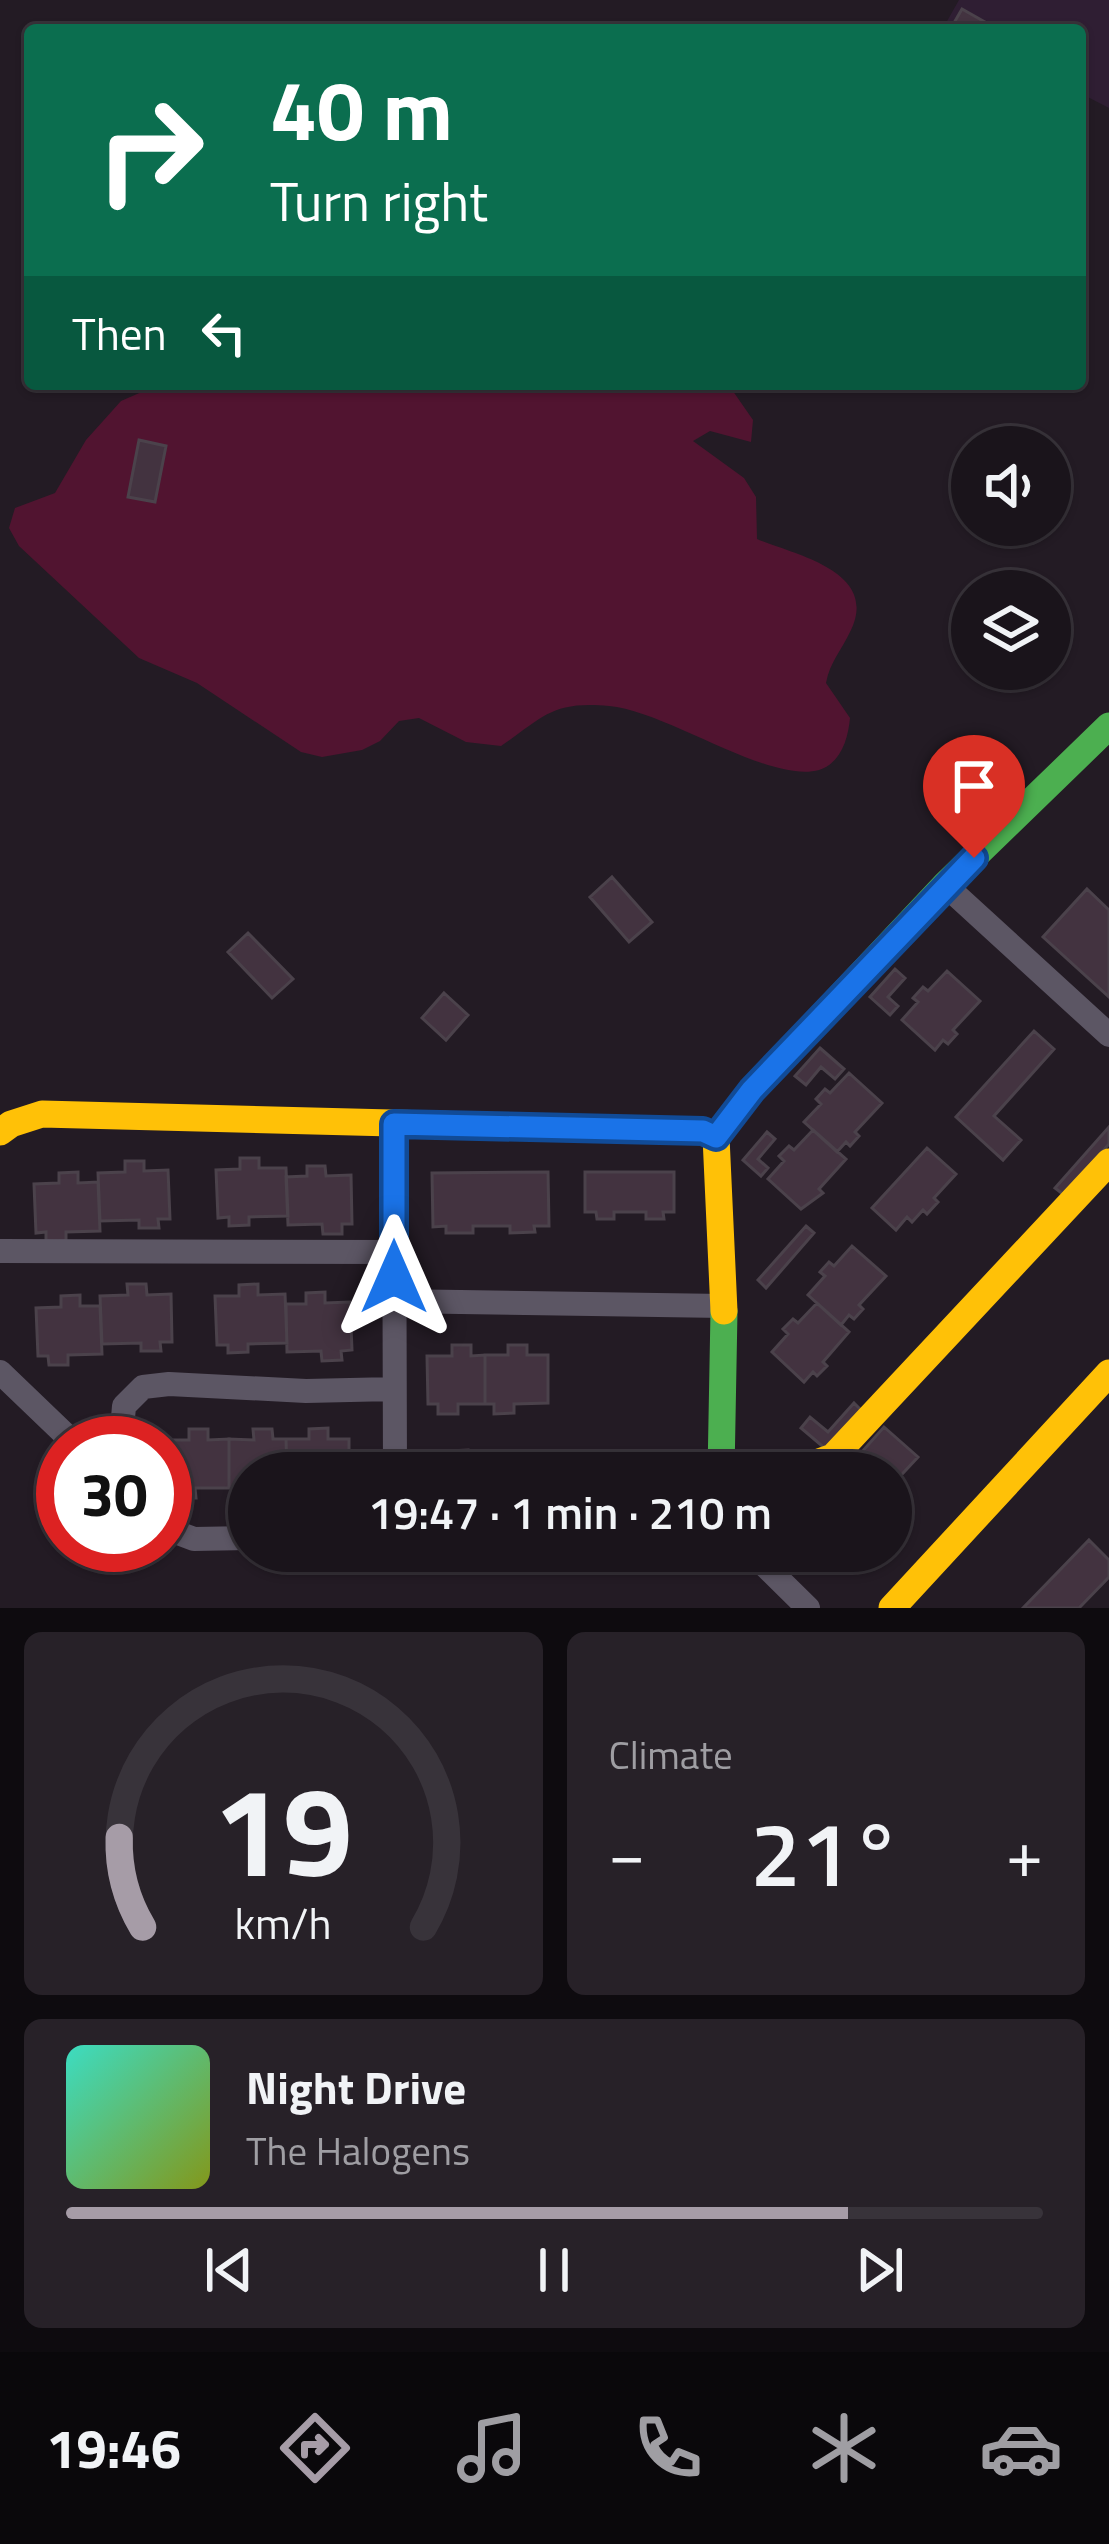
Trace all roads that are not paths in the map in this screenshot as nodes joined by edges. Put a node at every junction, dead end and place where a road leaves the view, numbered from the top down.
1 (1109, 726) edge
2 (945, 885) junction
3 (1109, 1035) edge
4 (394, 1124) junction
5 (0, 1132) edge
6 (716, 1137) junction
7 (1109, 1162) edge
8 (0, 1251) edge
9 (394, 1252) junction
10 (394, 1301) junction
11 (724, 1306) junction
12 (0, 1372) edge
13 (1109, 1373) edge
14 (394, 1389) junction
15 (46, 1416) edge
16 (123, 1416) edge
17 (394, 1452) edge
18 (721, 1452) edge
19 (838, 1452) edge
20 (192, 1538) edge
21 (228, 1538) edge
22 (771, 1572) edge
23 (808, 1608) edge
24 (892, 1608) edge

1 - 2 street
2 - 3 street
2 - 6 street
4 - 5 street
4 - 6 street
4 - 9 street
6 - 11 street
7 - 19 street
8 - 9 street
9 - 10 street
10 - 11 street
10 - 14 street
11 - 18 street
12 - 15 street
13 - 24 street
14 - 16 street
14 - 17 street
20 - 21 street
22 - 23 street

